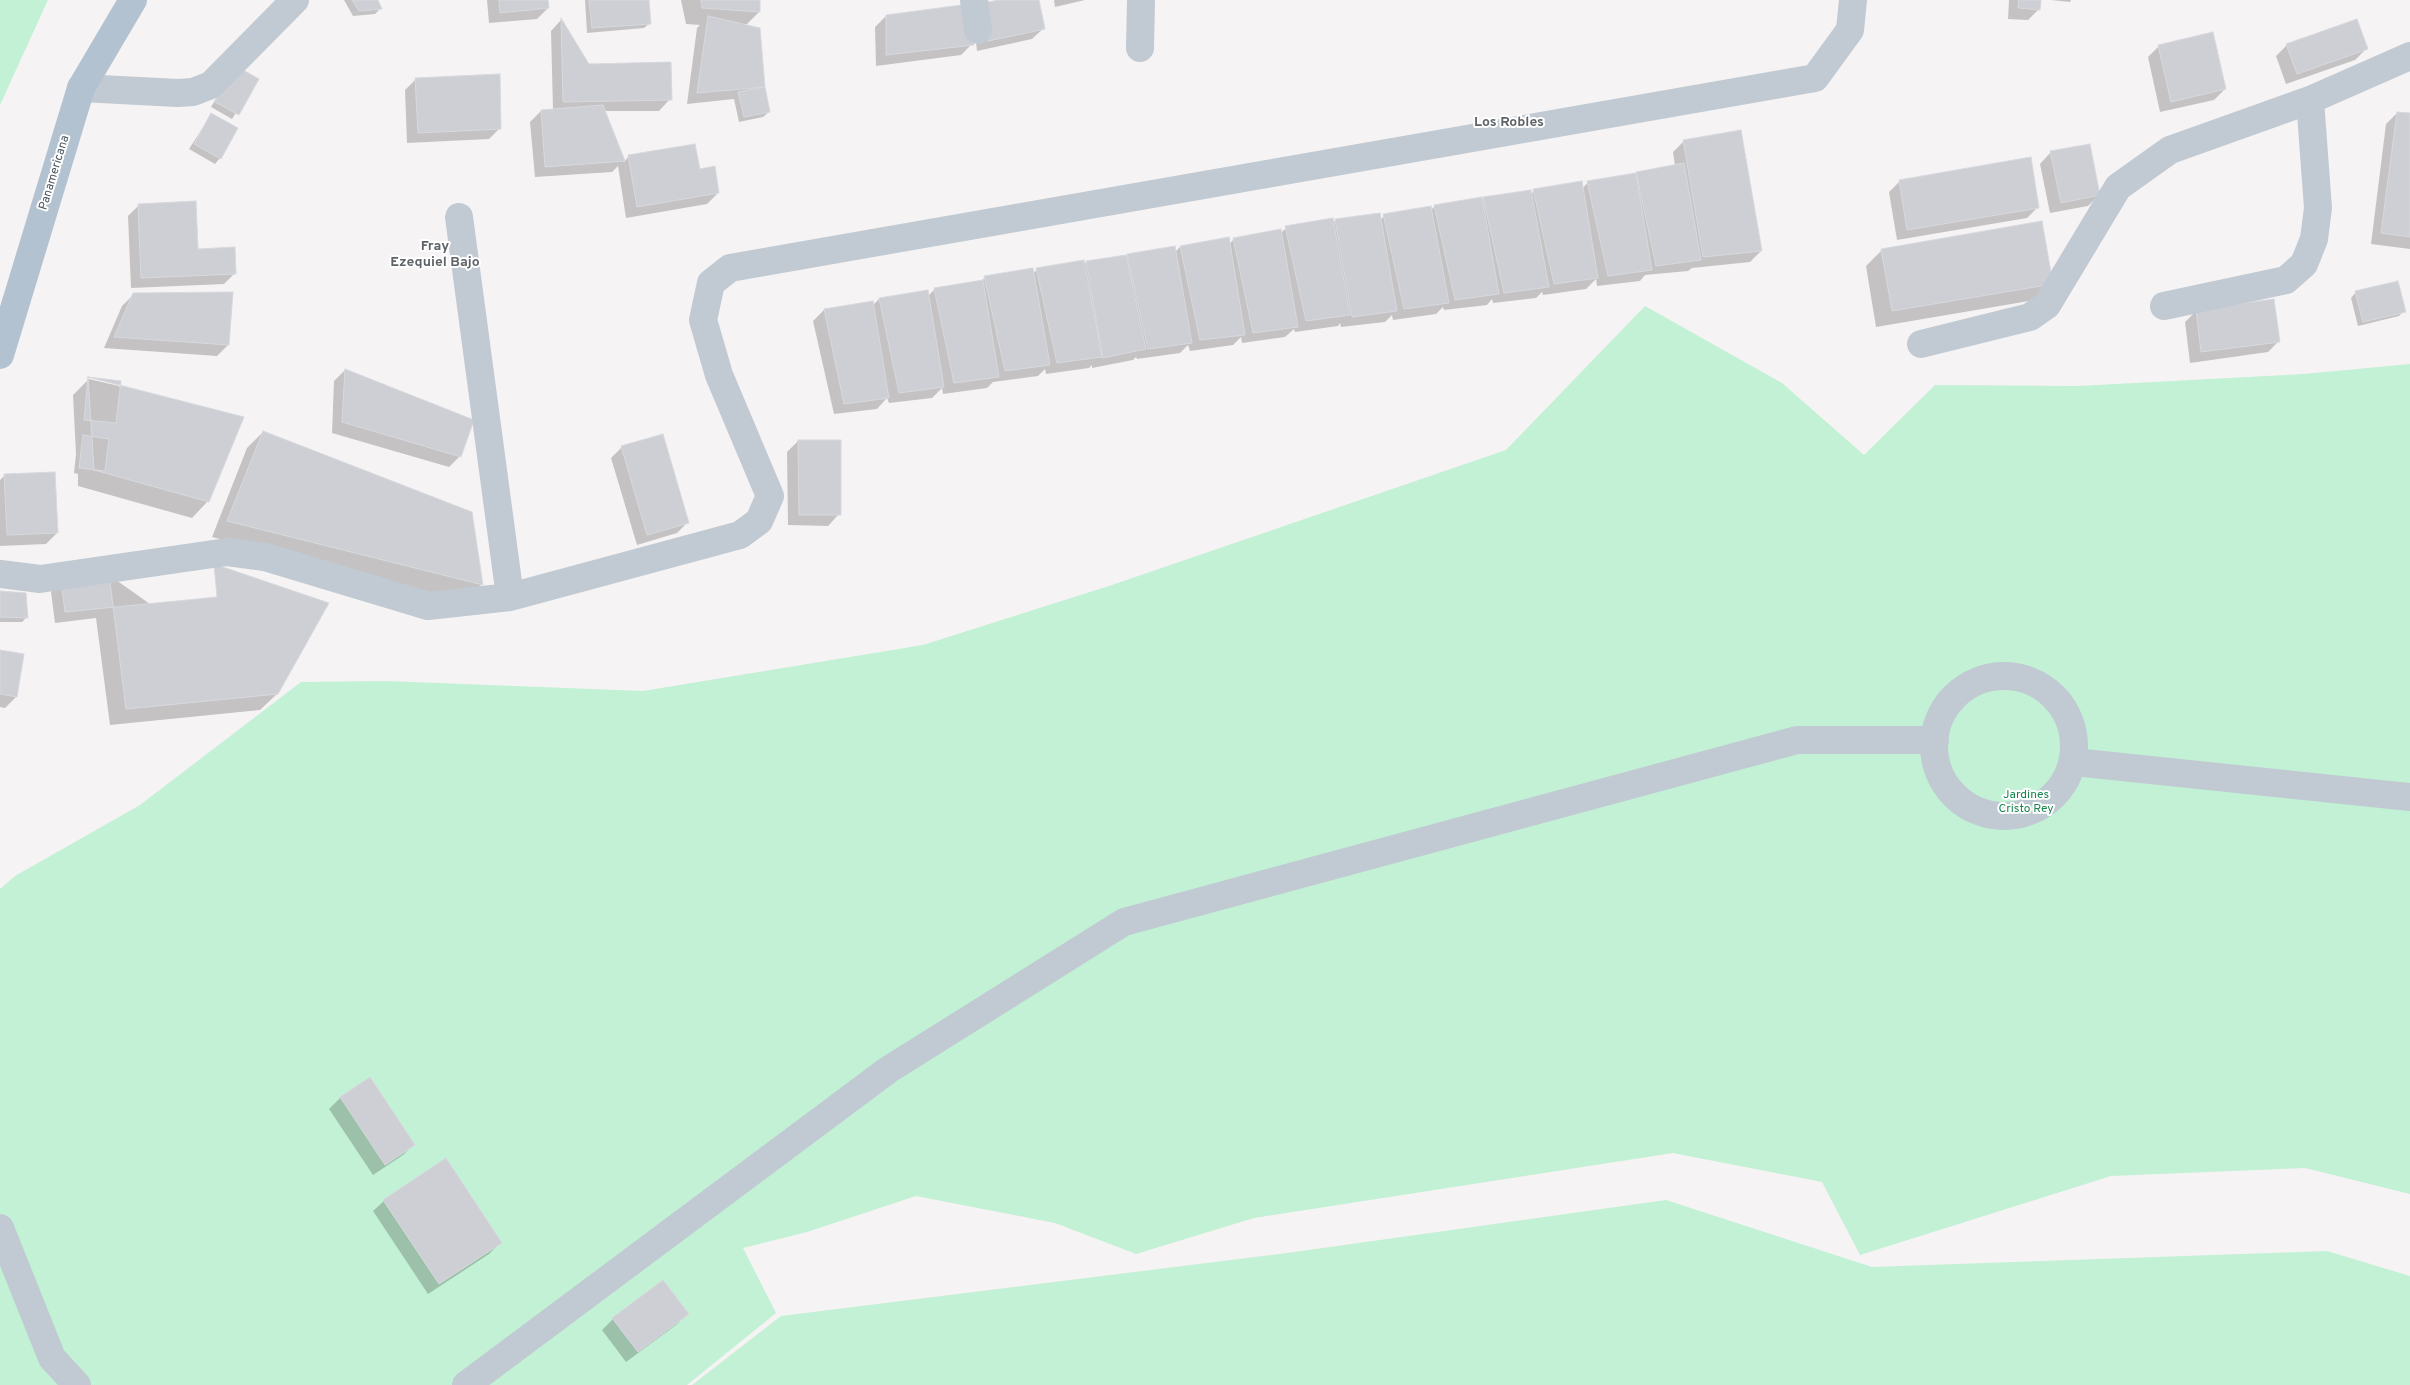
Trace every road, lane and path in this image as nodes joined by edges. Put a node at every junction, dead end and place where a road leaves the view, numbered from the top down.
1 (133, 0) edge
2 (295, 0) edge
3 (974, 0) edge
4 (1141, 0) edge
5 (1853, 0) edge
6 (978, 30) dead end
7 (1140, 48) dead end
8 (2410, 56) edge
9 (81, 88) junction
10 (2310, 100) junction
11 (459, 217) dead end
12 (2164, 306) dead end
13 (1920, 344) dead end
14 (0, 355) edge
15 (0, 574) edge
16 (510, 597) junction
17 (1935, 740) junction
18 (2074, 762) junction
19 (2410, 797) edge
20 (0, 1228) edge
21 (77, 1385) edge
22 (466, 1385) edge

1 - 9 main road, Panamericana
2 - 9 street
3 - 6 street
4 - 7 street
5 - 16 street
8 - 10 street
9 - 14 main road, Panamericana
10 - 12 street
10 - 13 street
11 - 16 street
15 - 16 street
17 - 18 street
17 - 18 street
17 - 22 street
18 - 19 street
20 - 21 street

